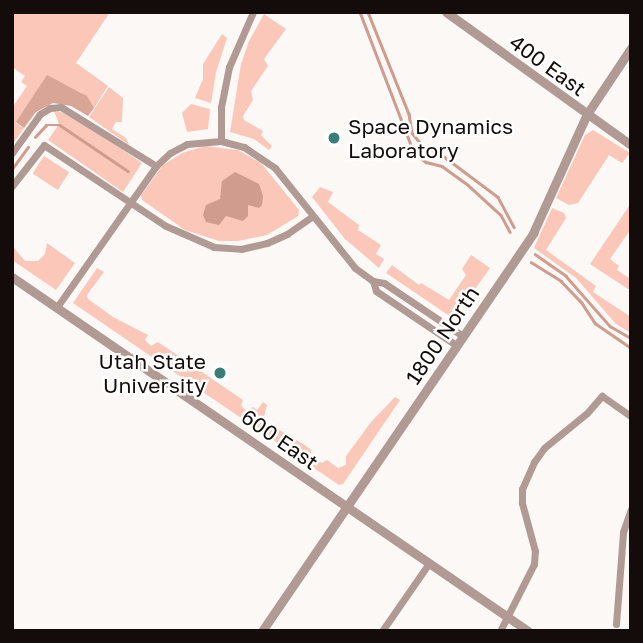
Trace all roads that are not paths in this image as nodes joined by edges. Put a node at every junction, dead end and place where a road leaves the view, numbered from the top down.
1 (253, 12) edge
2 (446, 12) edge
3 (631, 48) edge
4 (587, 114) junction
5 (220, 141) junction
6 (631, 145) edge
7 (12, 153) edge
8 (156, 166) junction
9 (12, 186) edge
10 (130, 202) junction
11 (311, 216) junction
12 (12, 277) edge
13 (373, 281) junction
14 (57, 307) junction
15 (463, 336) junction
16 (456, 345) junction
17 (631, 416) edge
18 (347, 506) junction
19 (631, 509) edge
20 (429, 563) junction
21 (620, 588) junction
22 (631, 590) edge
23 (507, 617) junction
24 (616, 624) dead end
25 (262, 631) edge
26 (382, 631) edge
27 (500, 631) edge
28 (528, 631) edge

1 - 5 street
2 - 4 street, 400 East
3 - 4 street, 1800 North
4 - 6 street, 400 East
4 - 15 street, 1800 North
5 - 8 street
5 - 11 street
7 - 8 street
8 - 10 street
9 - 10 street
10 - 11 street
10 - 14 street
11 - 13 street
12 - 14 street, 600 East
13 - 15 street
13 - 16 street
14 - 18 street, 600 East
15 - 16 street, 1800 North
16 - 18 street, 1800 North
17 - 23 street
18 - 20 street, 600 East
18 - 25 street, 1800 North
19 - 21 street
20 - 23 street, 600 East
20 - 26 street
21 - 22 street
21 - 24 street
23 - 27 street
23 - 28 street, 600 East

